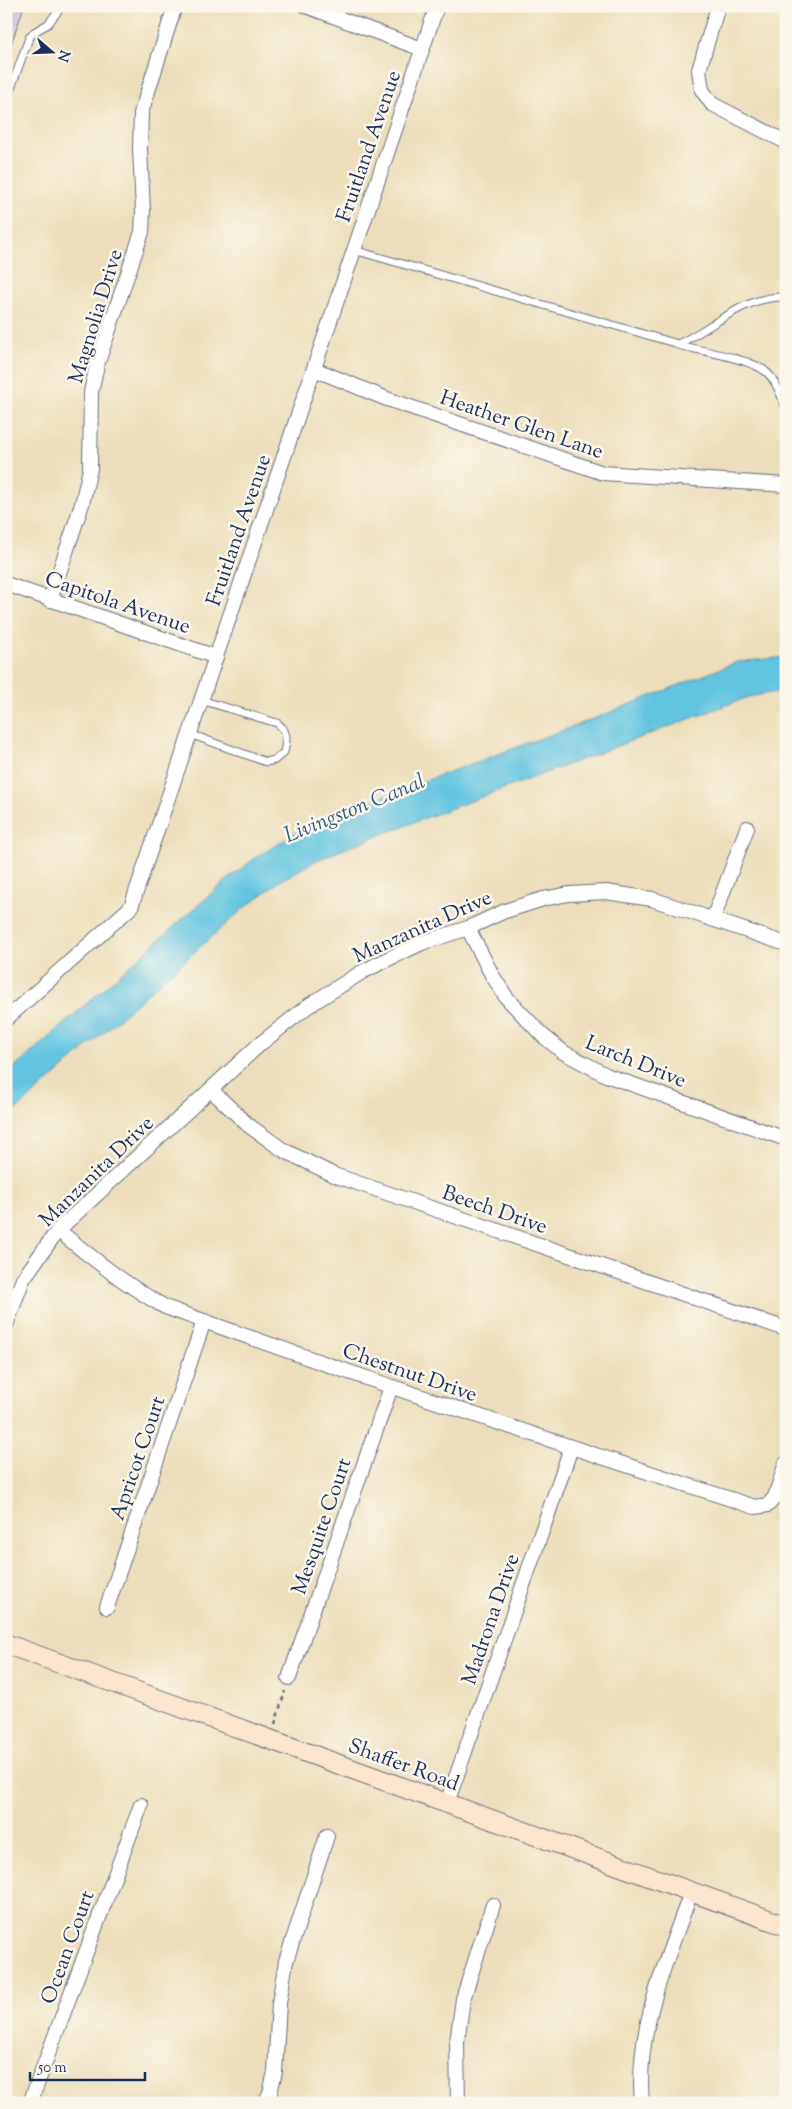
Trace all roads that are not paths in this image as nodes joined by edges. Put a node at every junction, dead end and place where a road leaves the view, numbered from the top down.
1 (62, 6) edge
2 (175, 6) edge
3 (306, 6) edge
4 (437, 6) edge
5 (718, 6) edge
6 (422, 49) junction
7 (6, 102) edge
8 (786, 142) edge
9 (354, 250) junction
10 (786, 296) edge
11 (678, 344) junction
12 (314, 370) junction
13 (786, 408) edge
14 (786, 484) edge
15 (6, 584) edge
16 (50, 600) junction
17 (216, 657) junction
18 (202, 700) junction
19 (190, 734) junction
20 (747, 828) dead end
21 (713, 919) junction
22 (468, 928) junction
23 (786, 944) edge
24 (6, 1019) edge
25 (211, 1090) junction
26 (786, 1139) edge
27 (58, 1230) junction
28 (204, 1322) junction
29 (6, 1325) edge
30 (786, 1329) edge
31 (392, 1387) junction
32 (571, 1448) junction
33 (786, 1463) edge
34 (107, 1606) dead end
35 (6, 1644) edge
36 (289, 1678) road end
37 (447, 1803) junction
38 (142, 1805) dead end
39 (326, 1836) dead end
40 (690, 1892) junction
41 (493, 1905) dead end
42 (786, 1926) edge
43 (30, 2103) edge
44 (265, 2103) edge
45 (458, 2103) edge
46 (642, 2103) edge

1 - 7 lane
2 - 16 street, Magnolia Drive
3 - 6 street
4 - 6 street, Fruitland Avenue
5 - 8 street
6 - 9 street, Fruitland Avenue
9 - 11 lane
9 - 12 street, Fruitland Avenue
10 - 11 lane
11 - 13 lane
12 - 14 street, Heather Glen Lane
12 - 17 street, Fruitland Avenue
15 - 16 street, Capitola Avenue
16 - 17 street, Capitola Avenue
17 - 18 street, Fruitland Avenue
18 - 19 street, Fruitland Avenue
18 - 19 lane
19 - 24 street, Fruitland Avenue
20 - 21 street
21 - 22 street, Manzanita Drive
21 - 23 street, Manzanita Drive
22 - 25 street, Manzanita Drive
22 - 26 street, Larch Drive
25 - 27 street, Manzanita Drive
25 - 30 street, Beech Drive
27 - 28 street, Chestnut Drive
27 - 29 street, Manzanita Drive
28 - 31 street, Chestnut Drive
28 - 34 street, Apricot Court
31 - 32 street, Chestnut Drive
31 - 36 street, Mesquite Court
32 - 33 street, Chestnut Drive
32 - 37 street, Madrona Drive
35 - 37 main road, Shaffer Road
37 - 40 main road, Shaffer Road
38 - 43 street, Ocean Court
39 - 44 street
40 - 42 main road, Shaffer Road
40 - 46 street
41 - 45 street

